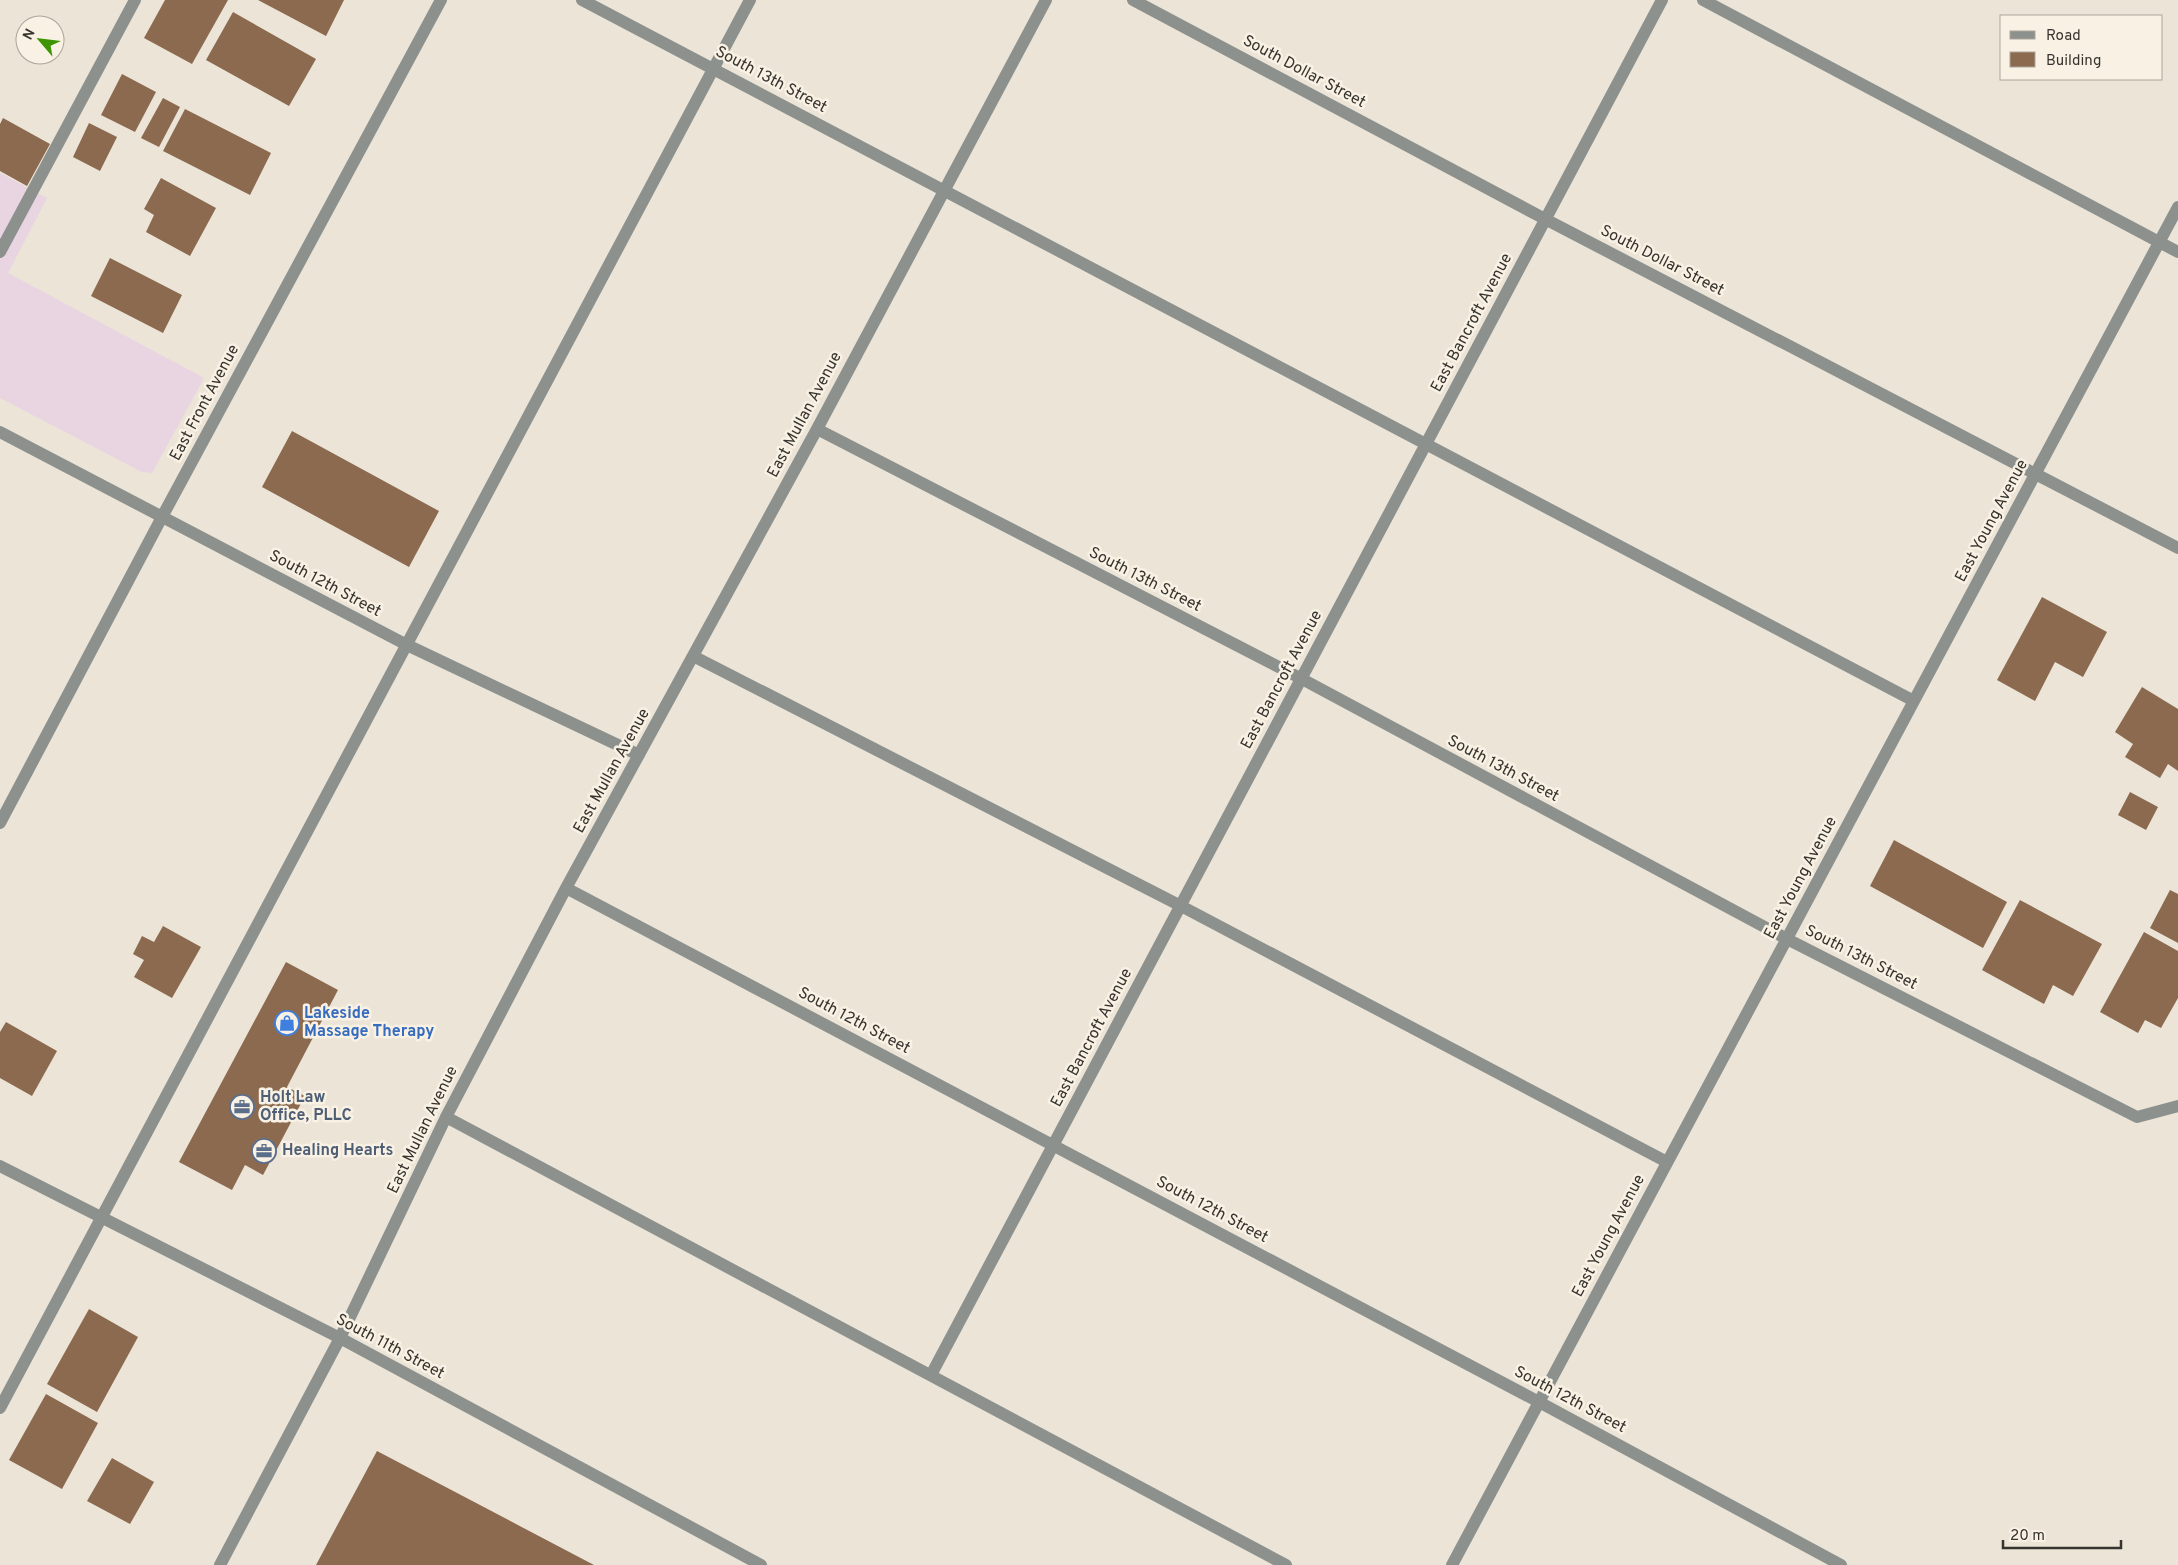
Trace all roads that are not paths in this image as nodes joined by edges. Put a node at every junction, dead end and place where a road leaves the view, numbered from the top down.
1 (134, 0) edge
2 (441, 0) edge
3 (582, 0) edge
4 (750, 0) edge
5 (1046, 0) edge
6 (1133, 0) edge
7 (1662, 0) edge
8 (1703, 0) edge
9 (714, 69) junction
10 (944, 190) junction
11 (2178, 207) edge
12 (1545, 219) junction
13 (2159, 242) junction
14 (0, 252) edge
15 (2178, 252) edge
16 (816, 428) junction
17 (0, 432) edge
18 (1427, 444) junction
19 (2036, 473) junction
20 (162, 517) junction
21 (2178, 548) edge
22 (407, 645) junction
23 (693, 656) junction
24 (1302, 679) junction
25 (1914, 701) junction
26 (639, 755) junction
27 (0, 823) edge
28 (566, 888) junction
29 (1181, 906) junction
30 (1787, 939) junction
31 (2178, 1106) edge
32 (446, 1117) junction
33 (1054, 1145) junction
34 (1668, 1162) junction
35 (0, 1166) edge
36 (102, 1217) junction
37 (340, 1338) junction
38 (931, 1376) junction
39 (1539, 1402) junction
40 (0, 1408) edge
41 (220, 1565) edge
42 (761, 1565) edge
43 (1286, 1565) edge
44 (1452, 1565) edge
45 (1841, 1565) edge

1 - 14 street
2 - 20 street, East Front Avenue
3 - 9 street, South 13th Street
4 - 9 street
5 - 10 street, East Mullan Avenue
6 - 12 street, South Dollar Street
7 - 12 street, East Bancroft Avenue
8 - 13 street
9 - 10 street, South 13th Street
9 - 22 street
10 - 16 street, East Mullan Avenue
10 - 18 street, South 13th Street
11 - 13 street, East Young Avenue
12 - 18 street, East Bancroft Avenue
12 - 19 street, South Dollar Street
13 - 15 street
13 - 19 street, East Young Avenue
16 - 23 street, East Mullan Avenue
16 - 24 street, South 13th Street
17 - 20 street, South 12th Street
18 - 24 street, East Bancroft Avenue
18 - 25 street, South 13th Street
19 - 21 street, South Dollar Street
19 - 25 street, East Young Avenue
20 - 22 street, South 12th Street
20 - 27 street, East Front Avenue
22 - 26 street, South 12th Street
22 - 36 street
23 - 26 street, East Mullan Avenue
23 - 29 street
24 - 29 street, East Bancroft Avenue
24 - 30 street, South 13th Street
25 - 30 street, East Young Avenue
26 - 28 street, East Mullan Avenue
28 - 32 street, East Mullan Avenue
28 - 33 street, South 12th Street
29 - 33 street, East Bancroft Avenue
29 - 34 street
30 - 31 street, South 13th Street
30 - 34 street, East Young Avenue
32 - 37 street, East Mullan Avenue
32 - 38 street
33 - 38 street, East Bancroft Avenue
33 - 39 street, South 12th Street
34 - 39 street, East Young Avenue
35 - 36 street, South 11th Street
36 - 37 street, South 11th Street
36 - 40 street
37 - 41 street, East Mullan Avenue
37 - 42 street, South 11th Street
38 - 43 street
39 - 44 street, East Young Avenue
39 - 45 street, South 12th Street

